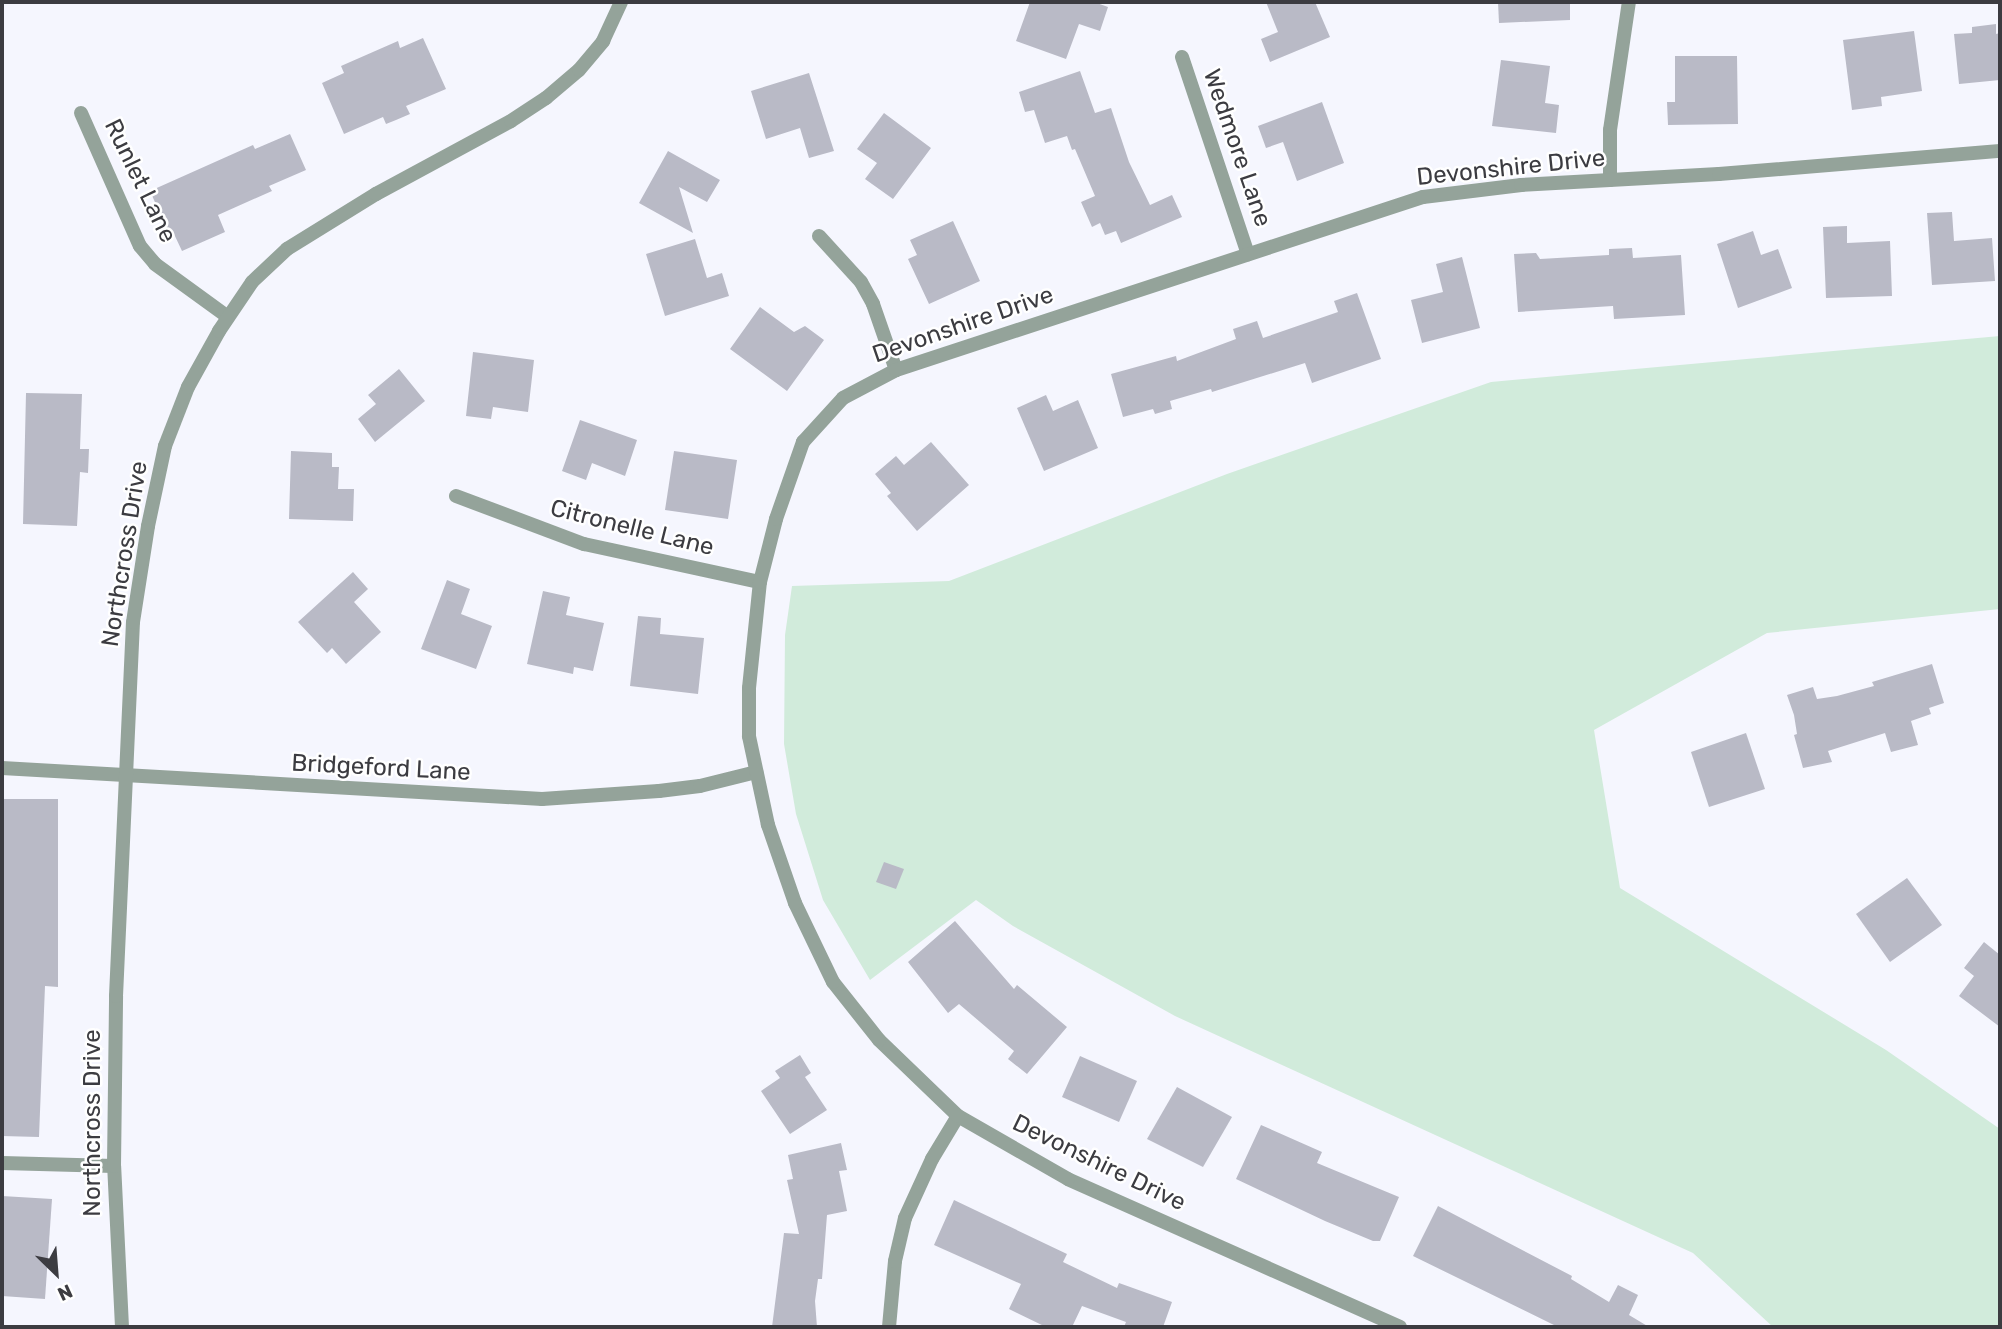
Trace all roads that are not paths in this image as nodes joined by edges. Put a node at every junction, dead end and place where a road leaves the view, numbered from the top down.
1 (621, 2) edge
2 (1629, 2) edge
3 (1182, 57) dead end
4 (81, 113) dead end
5 (2000, 150) edge
6 (1610, 180) junction
7 (819, 236) dead end
8 (1248, 254) junction
9 (228, 317) junction
10 (896, 370) junction
11 (456, 496) dead end
12 (760, 582) junction
13 (2, 768) edge
14 (756, 772) junction
15 (126, 773) junction
16 (958, 1116) junction
17 (2, 1163) edge
18 (114, 1166) junction
19 (122, 1327) edge
20 (890, 1327) edge
21 (1400, 1327) edge

1 - 9 street, Northcross Drive
2 - 6 street
3 - 8 street, Wedmore Lane
4 - 9 street, Runlet Lane
5 - 6 street, Devonshire Drive
6 - 8 street, Devonshire Drive
7 - 10 street
8 - 10 street, Devonshire Drive
9 - 15 street, Northcross Drive
10 - 12 street, Devonshire Drive
11 - 12 street, Citronelle Lane
12 - 14 street, Devonshire Drive
13 - 15 street, Bridgeford Lane
14 - 15 street, Bridgeford Lane
14 - 16 street, Devonshire Drive
15 - 18 street, Northcross Drive
16 - 20 street
16 - 21 street, Devonshire Drive
17 - 18 street
18 - 19 street, Northcross Drive

